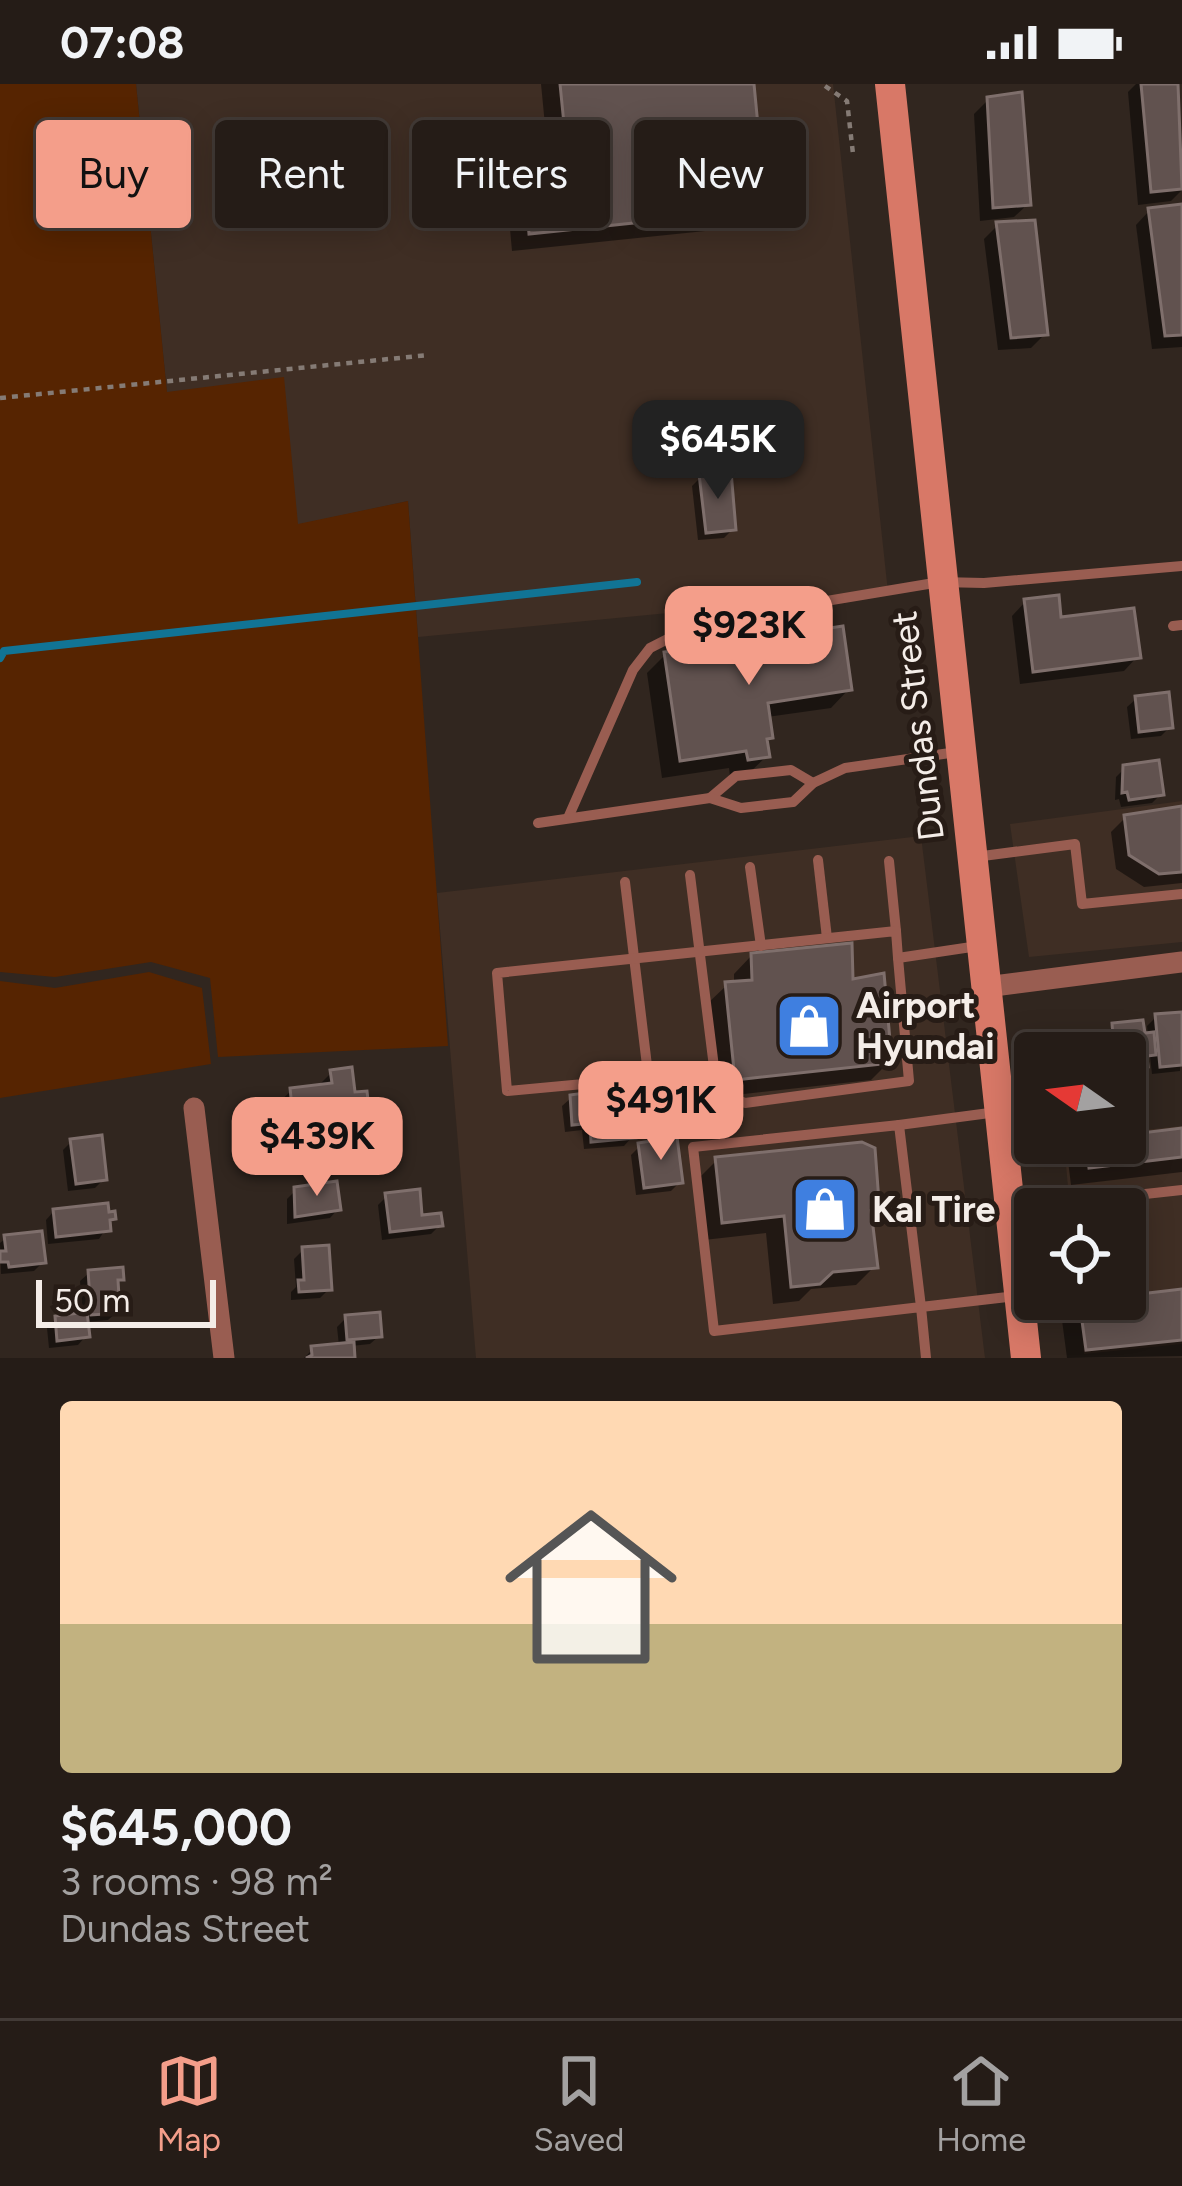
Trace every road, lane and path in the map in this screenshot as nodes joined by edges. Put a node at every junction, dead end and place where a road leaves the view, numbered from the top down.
1 (890, 84) edge
2 (825, 86) edge
3 (853, 154) dead end
4 (429, 355) dead end
5 (0, 398) edge
6 (1182, 566) edge
7 (940, 582) junction
8 (960, 752) junction
9 (813, 783) junction
10 (710, 799) junction
11 (568, 818) junction
12 (538, 823) dead end
13 (972, 857) junction
14 (818, 860) dead end
15 (890, 861) dead end
16 (750, 867) dead end
17 (690, 874) dead end
18 (625, 882) dead end
19 (1182, 894) edge
20 (896, 931) junction
21 (827, 938) junction
22 (981, 945) junction
23 (761, 946) junction
24 (700, 953) junction
25 (898, 958) junction
26 (633, 960) junction
27 (1182, 962) edge
28 (986, 987) junction
29 (648, 1078) junction
30 (717, 1091) junction
31 (194, 1108) dead end
32 (999, 1112) junction
33 (899, 1125) junction
34 (1182, 1190) edge
35 (1146, 1194) edge
36 (1014, 1214) edge
37 (1014, 1284) edge
38 (921, 1307) junction
39 (1025, 1320) edge
40 (224, 1358) edge
41 (926, 1358) edge
42 (1026, 1358) edge

1 - 7 main road, Dundas Street
2 - 3 path
4 - 5 path
6 - 7 lane
7 - 8 main road, Dundas Street
7 - 11 lane
8 - 9 lane
8 - 13 main road, Dundas Street
9 - 10 lane
9 - 10 lane
10 - 11 lane
11 - 12 lane
13 - 19 lane
13 - 22 main road, Dundas Street
14 - 21 lane
15 - 20 lane
16 - 23 lane
17 - 24 lane
18 - 26 lane
20 - 21 lane
20 - 25 lane
21 - 23 lane
22 - 25 lane
22 - 28 main road, Dundas Street
23 - 24 lane
24 - 26 lane
24 - 30 lane
25 - 30 lane
26 - 29 lane
26 - 29 lane
27 - 28 street
28 - 32 main road, Dundas Street
29 - 30 lane
31 - 40 street
32 - 33 lane
32 - 36 main road, Dundas Street
33 - 38 lane
33 - 38 lane
34 - 35 lane
37 - 38 lane
38 - 41 lane
39 - 42 main road, Dundas Street

